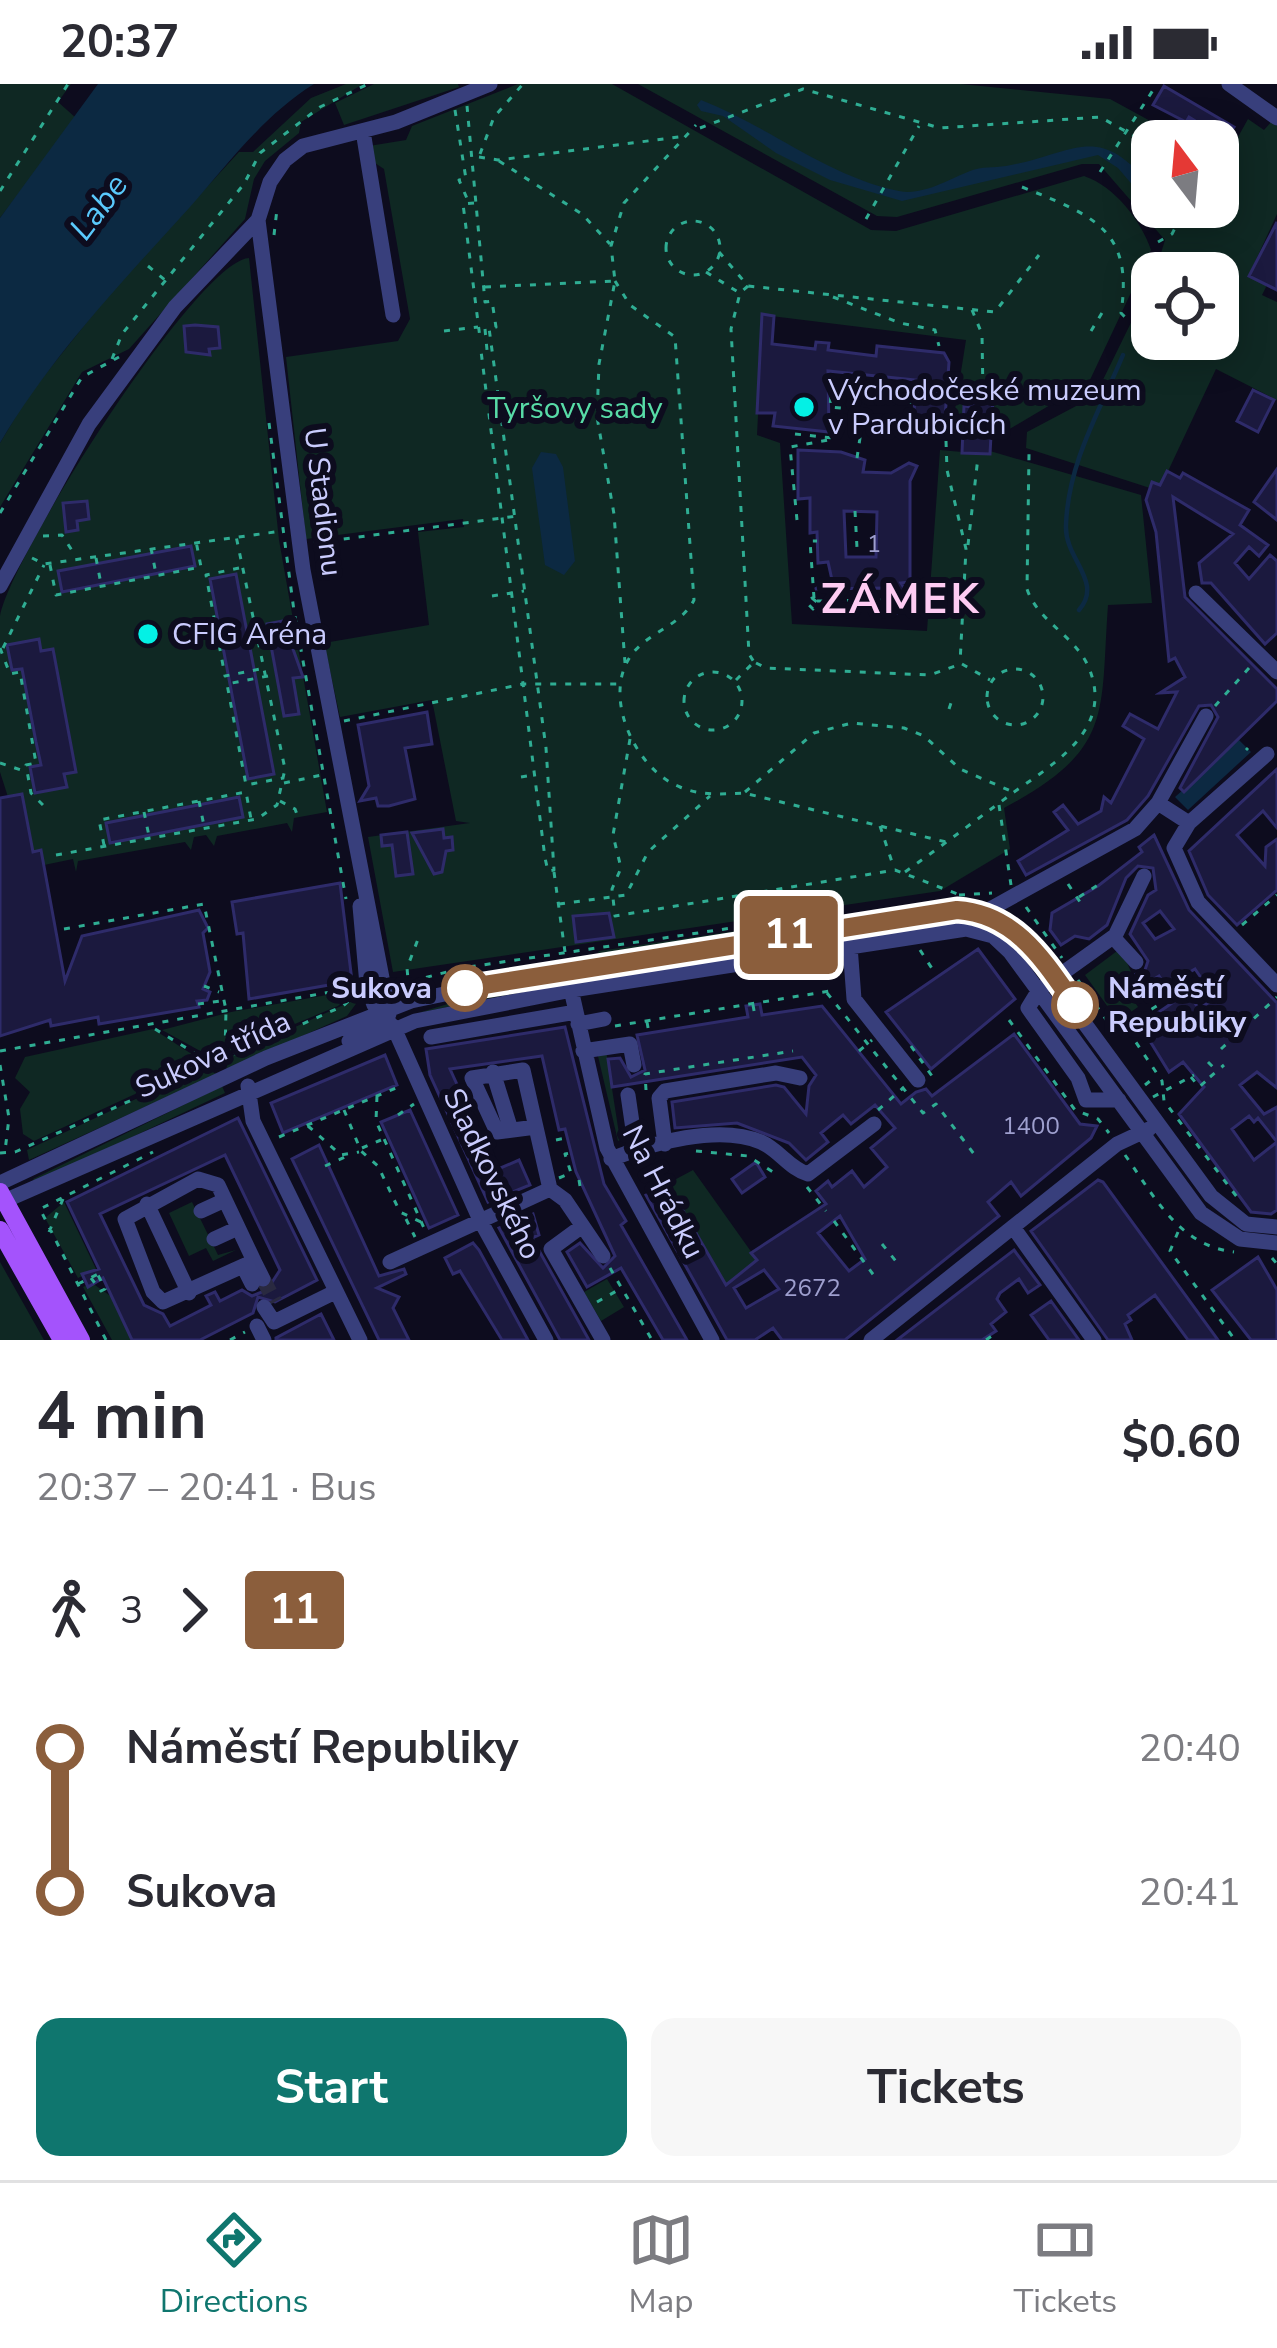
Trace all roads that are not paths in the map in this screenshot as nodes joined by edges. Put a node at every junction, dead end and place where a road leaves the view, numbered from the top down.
1 (490, 84) edge
2 (1229, 84) edge
3 (1277, 118) edge
4 (363, 131) junction
5 (258, 220) junction
6 (393, 315) dead end
7 (0, 586) edge
8 (1196, 593) dead end
9 (1268, 662) edge
10 (1206, 716) road end
11 (1267, 754) dead end
12 (1158, 803) junction
13 (1190, 823) junction
14 (357, 861) junction
15 (1144, 876) dead end
16 (1014, 894) junction
17 (983, 913) junction
18 (1011, 927) junction
19 (1115, 936) junction
20 (850, 946) junction
21 (630, 959) junction
22 (1136, 962) dead end
23 (559, 970) junction
24 (1070, 978) junction
25 (1277, 986) edge
26 (362, 987) junction
27 (572, 990) junction
28 (1039, 990) junction
29 (387, 1016) junction
30 (577, 1018) junction
31 (349, 1022) junction
32 (603, 1024) road end
33 (431, 1037) dead end
34 (583, 1052) junction
35 (266, 1058) junction
36 (634, 1065) dead end
37 (800, 1078) dead end
38 (918, 1081) road end
39 (248, 1090) junction
40 (628, 1095) dead end
41 (1119, 1100) junction
42 (874, 1124) road end
43 (536, 1127) junction
44 (1137, 1131) junction
45 (1165, 1135) junction
46 (665, 1144) junction
47 (636, 1150) junction
48 (611, 1159) junction
49 (577, 1180) road end
50 (554, 1192) junction
51 (1, 1195) edge
52 (225, 1200) junction
53 (147, 1204) junction
54 (201, 1211) dead end
55 (480, 1220) junction
56 (581, 1227) junction
57 (1013, 1227) junction
58 (1277, 1227) edge
59 (238, 1228) junction
60 (0, 1230) edge
61 (214, 1239) dead end
62 (1277, 1243) edge
63 (603, 1256) road end
64 (390, 1262) dead end
65 (248, 1264) junction
66 (258, 1281) tunnel mouth
67 (335, 1292) junction
68 (189, 1293) junction
69 (274, 1309) dead end
70 (62, 1340) edge
71 (81, 1340) edge
72 (360, 1340) edge
73 (546, 1340) edge
74 (603, 1340) edge
75 (712, 1340) edge
76 (871, 1340) edge
77 (1094, 1340) edge

1 - 4 street
2 - 3 street
4 - 5 street
4 - 6 street
5 - 7 street
5 - 14 street, U Stadionu
8 - 9 street
10 - 12 street
11 - 13 street
12 - 13 street
12 - 16 street
13 - 25 street
14 - 26 street, U Stadionu
14 - 29 street, U Stadionu
15 - 19 street
16 - 17 street
16 - 18 street
17 - 18 street
17 - 21 street, Sukova třída
18 - 24 street
19 - 22 street
19 - 24 street
20 - 27 street, Sukova třída
20 - 28 street, Sukova třída
20 - 38 street
21 - 23 street, Sukova třída
21 - 27 street
23 - 27 street, Na Hrádku
23 - 29 street, Sukova třída
24 - 28 street
24 - 45 street
26 - 29 street, U Stadionu
26 - 31 street
27 - 29 street, Sukova třída
27 - 30 street, Na Hrádku
28 - 41 street
28 - 41 street
29 - 31 street, Sukova třída
29 - 39 street, Sukova třída
29 - 55 street, Sladkovského
30 - 32 street
30 - 33 street
30 - 34 street, Na Hrádku
31 - 35 street, Sukova třída
34 - 36 street
34 - 48 street, Na Hrádku
35 - 39 street
35 - 51 street, Sukova třída
37 - 46 street
39 - 51 street, Sukova třída
39 - 67 street
40 - 47 street
41 - 44 street
42 - 46 street
43 - 43 street
43 - 50 street
44 - 45 street
44 - 57 street
44 - 62 street
45 - 58 street
46 - 47 street
47 - 48 street
48 - 75 street, Na Hrádku
49 - 50 street
50 - 55 street
50 - 56 street
51 - 71 main road
52 - 53 street
52 - 54 street
52 - 59 street
53 - 68 street
53 - 68 street
55 - 64 street
55 - 73 street, Sladkovského
56 - 63 street
56 - 74 street
57 - 76 street
57 - 77 street
59 - 61 street
59 - 65 street
60 - 70 main road
65 - 66 street
65 - 68 street
67 - 69 street
67 - 72 street

